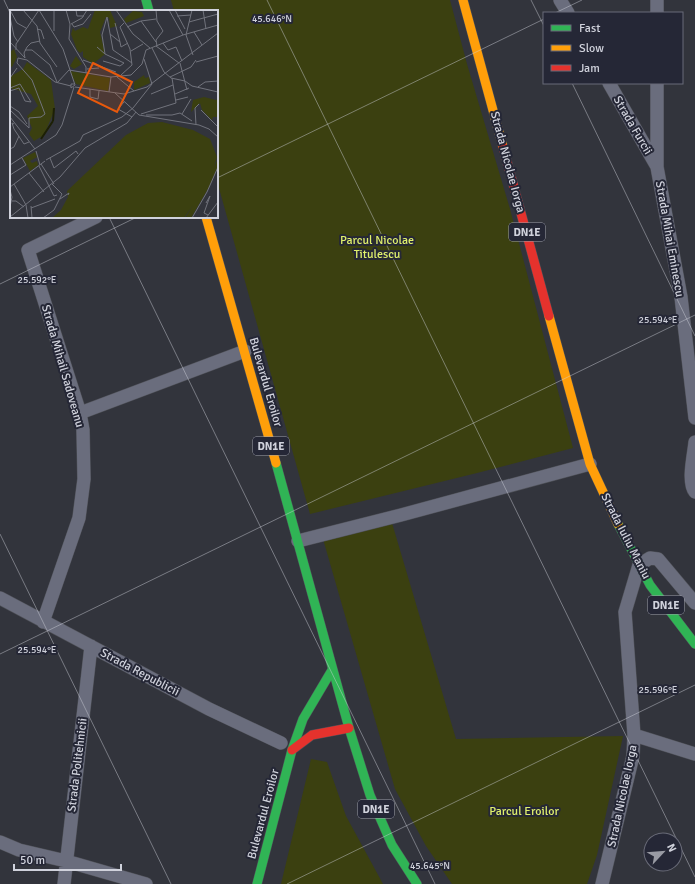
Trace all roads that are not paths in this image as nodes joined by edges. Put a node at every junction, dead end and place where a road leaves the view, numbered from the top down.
1 (146, 0) edge
2 (463, 0) edge
3 (560, 0) edge
4 (657, 0) edge
5 (149, 10) edge
6 (567, 12) edge
7 (657, 12) edge
8 (610, 84) edge
9 (657, 84) edge
10 (657, 167) junction
11 (94, 218) edge
12 (206, 218) edge
13 (245, 352) junction
14 (80, 413) junction
15 (695, 418) edge
16 (695, 442) edge
17 (590, 464) junction
18 (695, 492) edge
19 (298, 541) junction
20 (639, 565) junction
21 (0, 598) edge
22 (695, 603) edge
23 (43, 622) junction
24 (695, 644) edge
25 (91, 646) junction
26 (332, 670) junction
27 (349, 728) junction
28 (634, 735) junction
29 (287, 747) junction
30 (695, 754) edge
31 (0, 842) edge
32 (66, 861) junction
33 (64, 884) edge
34 (146, 884) edge
35 (257, 884) edge
36 (417, 884) edge
37 (602, 884) edge

1 - 5 main road
2 - 17 main road, Strada Nicolae Iorga / DN1E
3 - 6 street
4 - 7 street
8 - 10 street, Strada Furcii
9 - 10 street, Strada Mihai Eminescu
10 - 15 street, Strada Mihai Eminescu
11 - 14 street, Strada Mihail Sadoveanu
12 - 13 main road, Bulevardul Eroilor / DN1E
13 - 14 street
13 - 19 main road, Bulevardul Eroilor / DN1E
14 - 23 street, Strada Mihail Sadoveanu
16 - 18 street
17 - 19 street
17 - 20 main road, Strada Iuliu Maniu / DN1E
19 - 26 main road, Bulevardul Eroilor / DN1E
20 - 22 street
20 - 24 main road, Strada Iuliu Maniu / DN1E
20 - 28 street, Strada Nicolae Iorga
21 - 23 street, Strada Republicii
23 - 25 street, Strada Republicii
25 - 29 street, Strada Republicii
25 - 32 street, Strada Politehnicii
26 - 27 main road, Bulevardul Eroilor / DN1E
26 - 29 main road, Bulevardul Eroilor
27 - 29 main road
27 - 36 main road, Bulevardul Eroilor / DN1E
28 - 30 street
28 - 37 street, Strada Nicolae Iorga
29 - 35 main road, Bulevardul Eroilor
31 - 32 street
32 - 33 street, Strada Politehnicii
32 - 34 street

